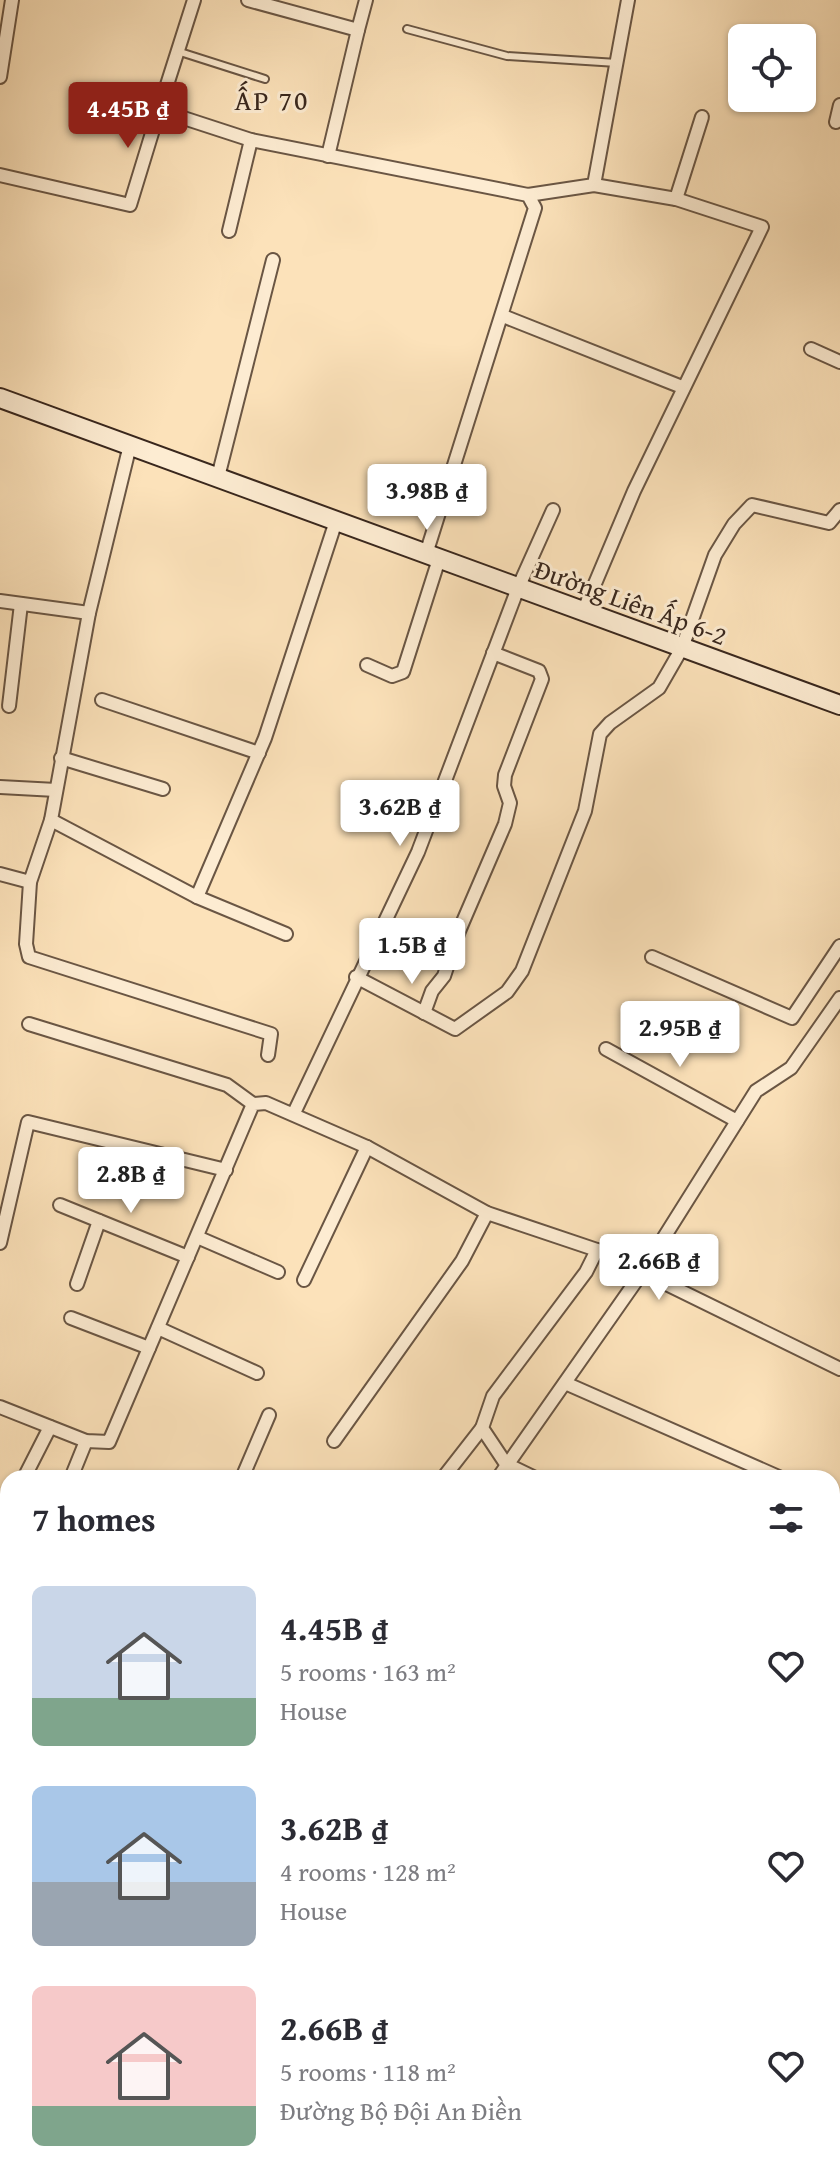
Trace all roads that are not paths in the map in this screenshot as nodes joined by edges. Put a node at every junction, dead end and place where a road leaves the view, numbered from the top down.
1 (12, 0) edge
2 (194, 0) edge
3 (248, 0) edge
4 (366, 0) edge
5 (628, 0) edge
6 (407, 29) dead end
7 (358, 30) junction
8 (177, 51) junction
9 (617, 63) junction
10 (0, 77) edge
11 (265, 79) dead end
12 (840, 105) edge
13 (159, 110) junction
14 (702, 117) dead end
15 (836, 122) dead end
16 (251, 140) junction
17 (328, 156) junction
18 (0, 175) edge
19 (594, 185) junction
20 (528, 195) junction
21 (676, 199) junction
22 (229, 231) dead end
23 (273, 260) dead end
24 (503, 316) junction
25 (811, 349) dead end
26 (840, 362) edge
27 (682, 387) junction
28 (0, 398) edge
29 (130, 445) junction
30 (218, 477) junction
31 (553, 510) dead end
32 (840, 510) edge
33 (336, 521) junction
34 (432, 556) junction
35 (518, 588) junction
36 (0, 601) edge
37 (21, 604) junction
38 (583, 612) junction
39 (89, 613) junction
40 (682, 648) junction
41 (493, 653) junction
42 (367, 665) dead end
43 (102, 700) dead end
44 (840, 705) edge
45 (9, 706) dead end
46 (259, 753) junction
47 (61, 758) junction
48 (0, 787) edge
49 (163, 789) dead end
50 (56, 790) junction
51 (51, 820) junction
52 (0, 874) edge
53 (30, 882) junction
54 (197, 897) junction
55 (286, 934) dead end
56 (840, 946) edge
57 (652, 957) dead end
58 (356, 977) junction
59 (840, 998) edge
60 (424, 1013) junction
61 (29, 1024) dead end
62 (606, 1049) dead end
63 (268, 1055) dead end
64 (253, 1104) junction
65 (294, 1113) junction
66 (737, 1121) junction
67 (367, 1147) junction
68 (226, 1170) junction
69 (60, 1205) dead end
70 (487, 1213) junction
71 (99, 1221) junction
72 (197, 1237) junction
73 (0, 1243) edge
74 (597, 1250) junction
75 (188, 1257) junction
76 (278, 1272) dead end
77 (641, 1274) junction
78 (304, 1280) dead end
79 (77, 1284) dead end
80 (71, 1318) dead end
81 (158, 1328) junction
82 (149, 1348) junction
83 (840, 1369) edge
84 (257, 1373) dead end
85 (565, 1383) junction
86 (0, 1407) edge
87 (269, 1415) dead end
88 (50, 1427) junction
89 (482, 1428) junction
90 (86, 1441) junction
91 (334, 1441) dead end
92 (506, 1464) junction
93 (28, 1470) edge
94 (76, 1470) edge
95 (245, 1470) edge
96 (449, 1470) edge
97 (503, 1470) edge
98 (518, 1470) edge
99 (763, 1470) edge

1 - 10 street
2 - 8 street
3 - 7 street
4 - 7 street
5 - 9 street
6 - 9 lane
7 - 17 street
8 - 11 lane
8 - 13 street
9 - 19 street
12 - 15 street
13 - 16 street
13 - 18 street
14 - 21 street
16 - 17 street
16 - 22 street
17 - 20 street
19 - 20 street
19 - 21 street
20 - 24 street
21 - 27 street
23 - 30 street
24 - 27 street
24 - 34 street
25 - 26 street
27 - 38 street
28 - 29 street, Đường Liên Ấp 6-2
29 - 30 street, Đường Liên Ấp 6-2
29 - 39 street
30 - 33 street, Đường Liên Ấp 6-2
31 - 35 street
32 - 40 street
33 - 34 street, Đường Liên Ấp 6-2
33 - 46 street
34 - 35 street, Đường Liên Ấp 6-2
34 - 42 street
35 - 38 street, Đường Liên Ấp 6-2
35 - 41 street
36 - 37 street
37 - 39 street
37 - 45 street
38 - 40 street, Đường Liên Ấp 6-2
39 - 47 street
40 - 44 street, Đường Liên Ấp 6-2
40 - 60 street
41 - 58 street
41 - 60 street
43 - 46 street
46 - 54 street
47 - 49 street
47 - 50 street
48 - 50 street
50 - 51 street
51 - 53 street
51 - 54 street
52 - 53 street
53 - 63 street
54 - 55 street
56 - 57 street
58 - 60 street
58 - 65 street
59 - 66 street
61 - 64 street
62 - 66 street
64 - 65 street
64 - 68 street
65 - 67 street
66 - 77 street
67 - 70 street
67 - 78 street
68 - 72 street
68 - 73 street
69 - 71 street
70 - 74 street
70 - 91 street
71 - 75 street
71 - 79 street
72 - 75 street
72 - 76 street
74 - 77 street
74 - 89 street
75 - 81 street
77 - 83 street
77 - 85 street
80 - 82 street
81 - 82 street
81 - 84 street
82 - 90 street
85 - 92 street
85 - 99 street
86 - 88 street
87 - 95 street
88 - 90 street
88 - 93 street
89 - 92 street
89 - 96 street
90 - 94 street
92 - 97 street
92 - 98 street

